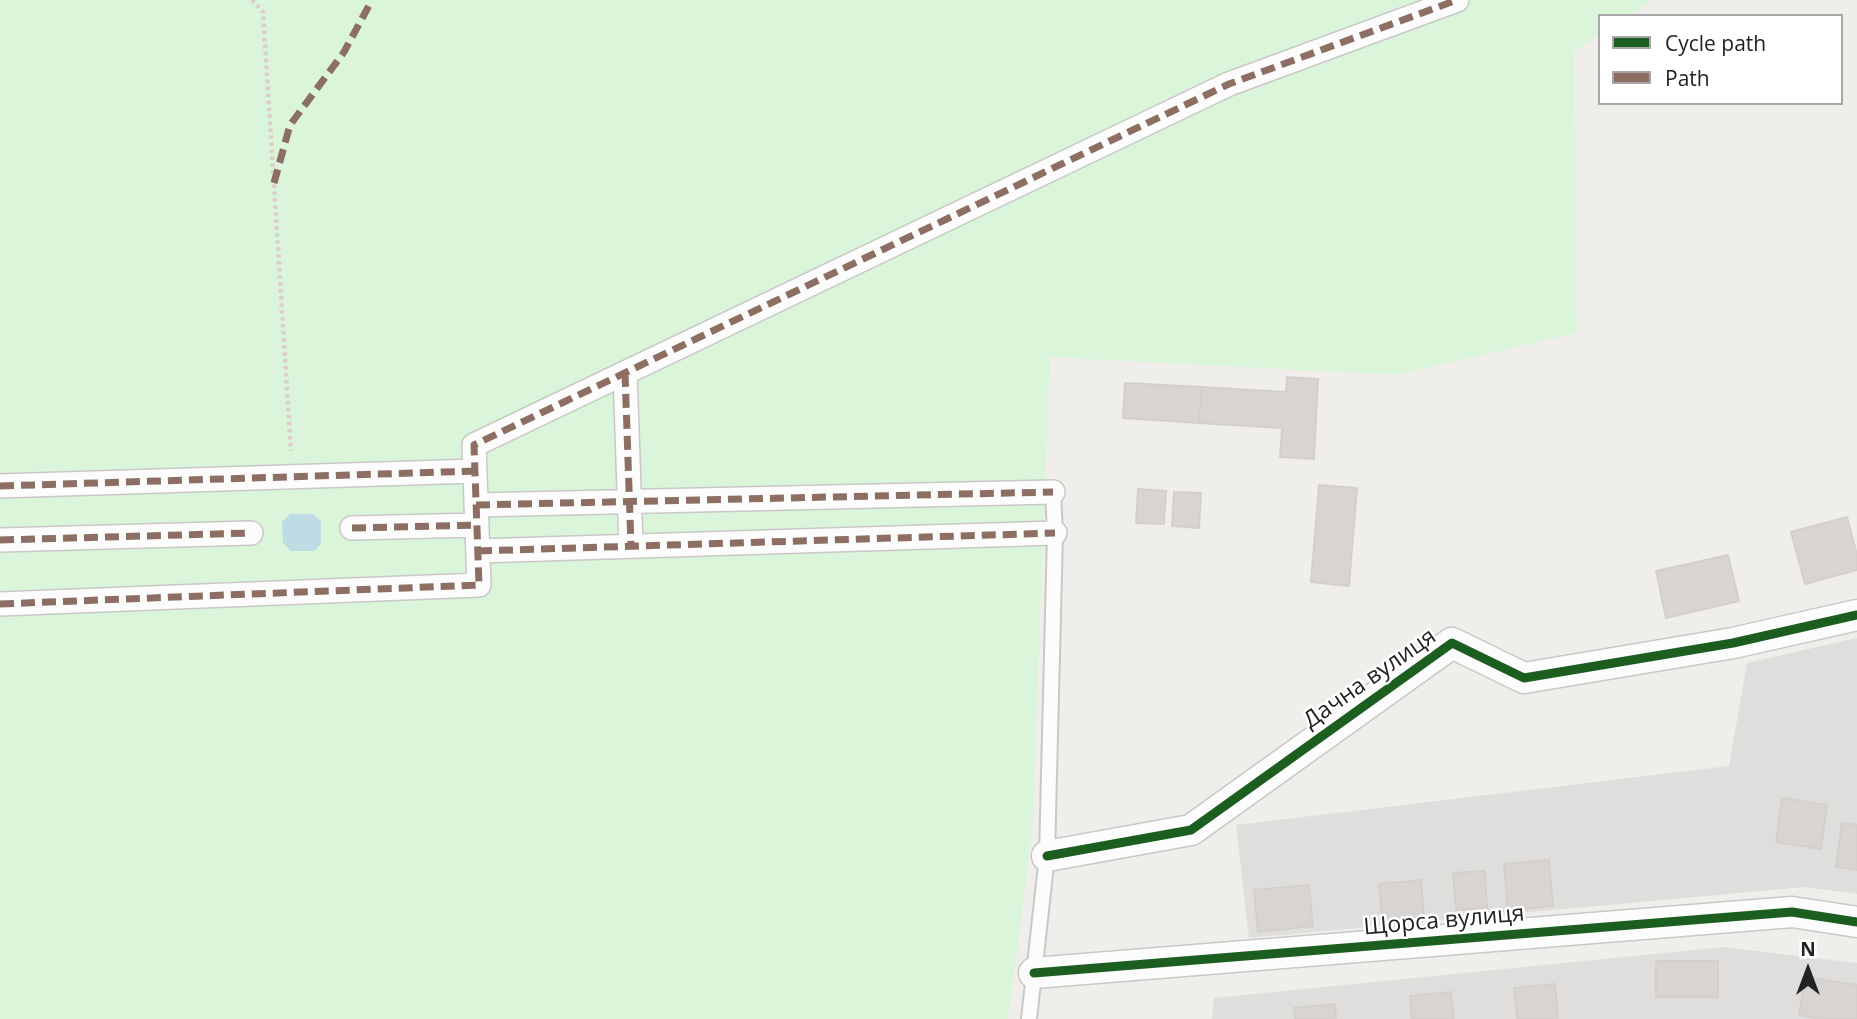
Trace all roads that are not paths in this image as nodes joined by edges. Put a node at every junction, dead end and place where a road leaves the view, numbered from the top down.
1 (1457, 0) edge
2 (625, 373) junction
3 (475, 471) junction
4 (0, 486) edge
5 (1053, 492) joint
6 (629, 501) junction
7 (477, 515) junction
8 (352, 528) dead end
9 (251, 533) dead end
10 (1055, 533) junction
11 (0, 540) edge
12 (631, 546) junction
13 (478, 551) junction
14 (0, 604) edge
15 (1857, 615) edge
16 (1047, 856) junction
17 (1857, 922) edge
18 (1034, 973) junction
19 (1029, 1019) edge

1 - 2 street
2 - 3 street
2 - 6 street
3 - 4 street
3 - 7 street
5 - 6 street
5 - 10 lane
6 - 7 street
6 - 12 street
7 - 8 street
7 - 13 street
9 - 11 street
10 - 12 street
10 - 16 lane
12 - 13 street
13 - 14 street
15 - 16 street, Дачна вулиця
16 - 18 lane
17 - 18 street, Щорса вулиця
18 - 19 lane

